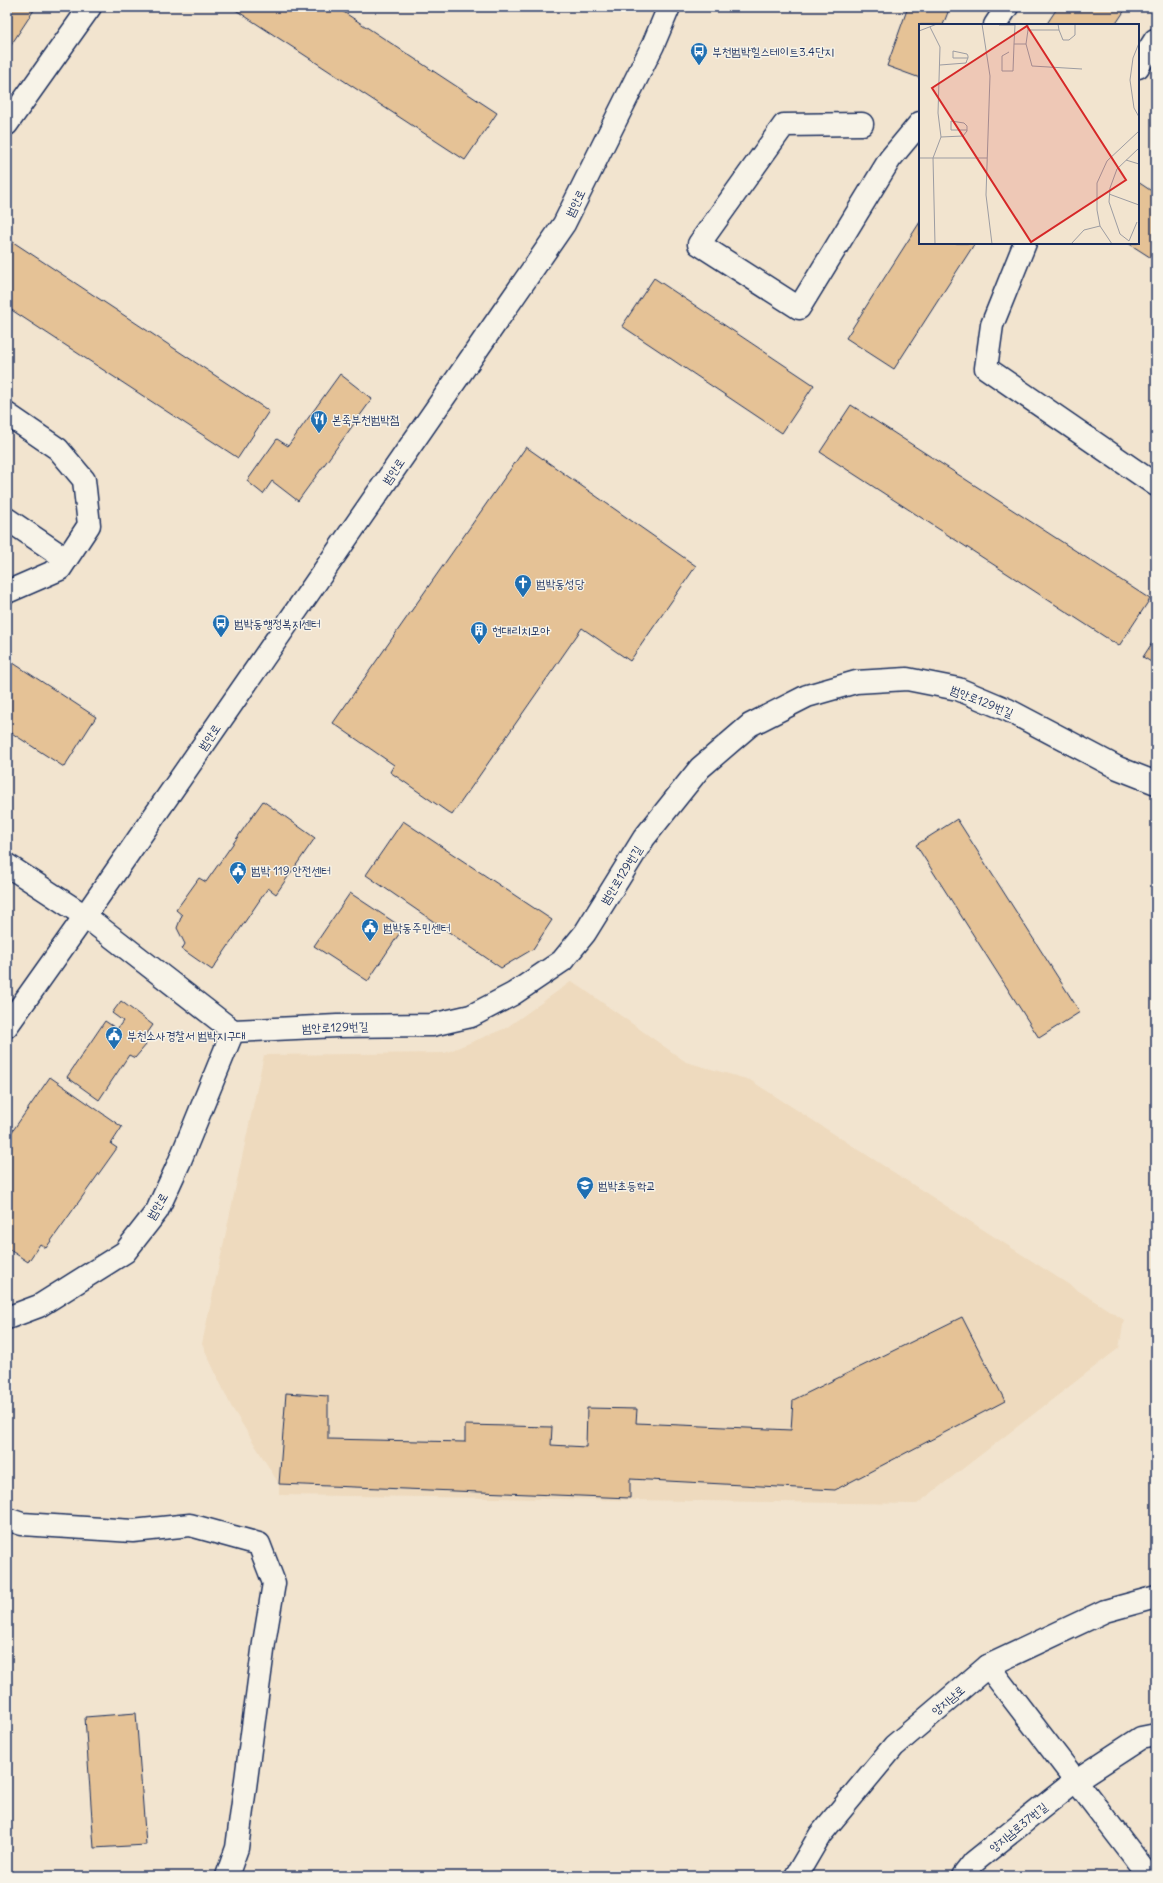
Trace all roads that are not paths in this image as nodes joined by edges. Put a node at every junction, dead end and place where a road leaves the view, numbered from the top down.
1 (90, 7) edge
2 (670, 7) edge
3 (1008, 7) edge
4 (995, 24) edge
5 (1156, 39) edge
6 (1139, 65) edge
7 (7, 124) edge
8 (862, 124) dead end
9 (919, 124) edge
10 (1024, 244) edge
11 (7, 414) edge
12 (1156, 485) edge
13 (7, 519) edge
14 (66, 559) junction
15 (7, 592) edge
16 (1156, 783) edge
17 (7, 865) edge
18 (85, 916) junction
19 (7, 1026) edge
20 (233, 1031) junction
21 (7, 1318) edge
22 (7, 1519) edge
23 (1156, 1597) edge
24 (988, 1666) junction
25 (1156, 1734) edge
26 (1075, 1781) junction
27 (227, 1876) edge
28 (796, 1876) edge
29 (963, 1876) edge
30 (1149, 1876) edge

1 - 7 street
2 - 18 street, 범안로
3 - 4 street
5 - 6 street
8 - 9 street
10 - 12 street
11 - 14 street
13 - 14 street
14 - 15 street
16 - 20 street, 범안로129번길
17 - 18 street
18 - 19 street, 범안로
18 - 20 street
20 - 21 street, 범안로
22 - 27 street
23 - 24 street, 양지남로
24 - 26 street
24 - 28 street, 양지남로
25 - 26 street, 양지남로37번길
26 - 29 street, 양지남로37번길
26 - 30 street

